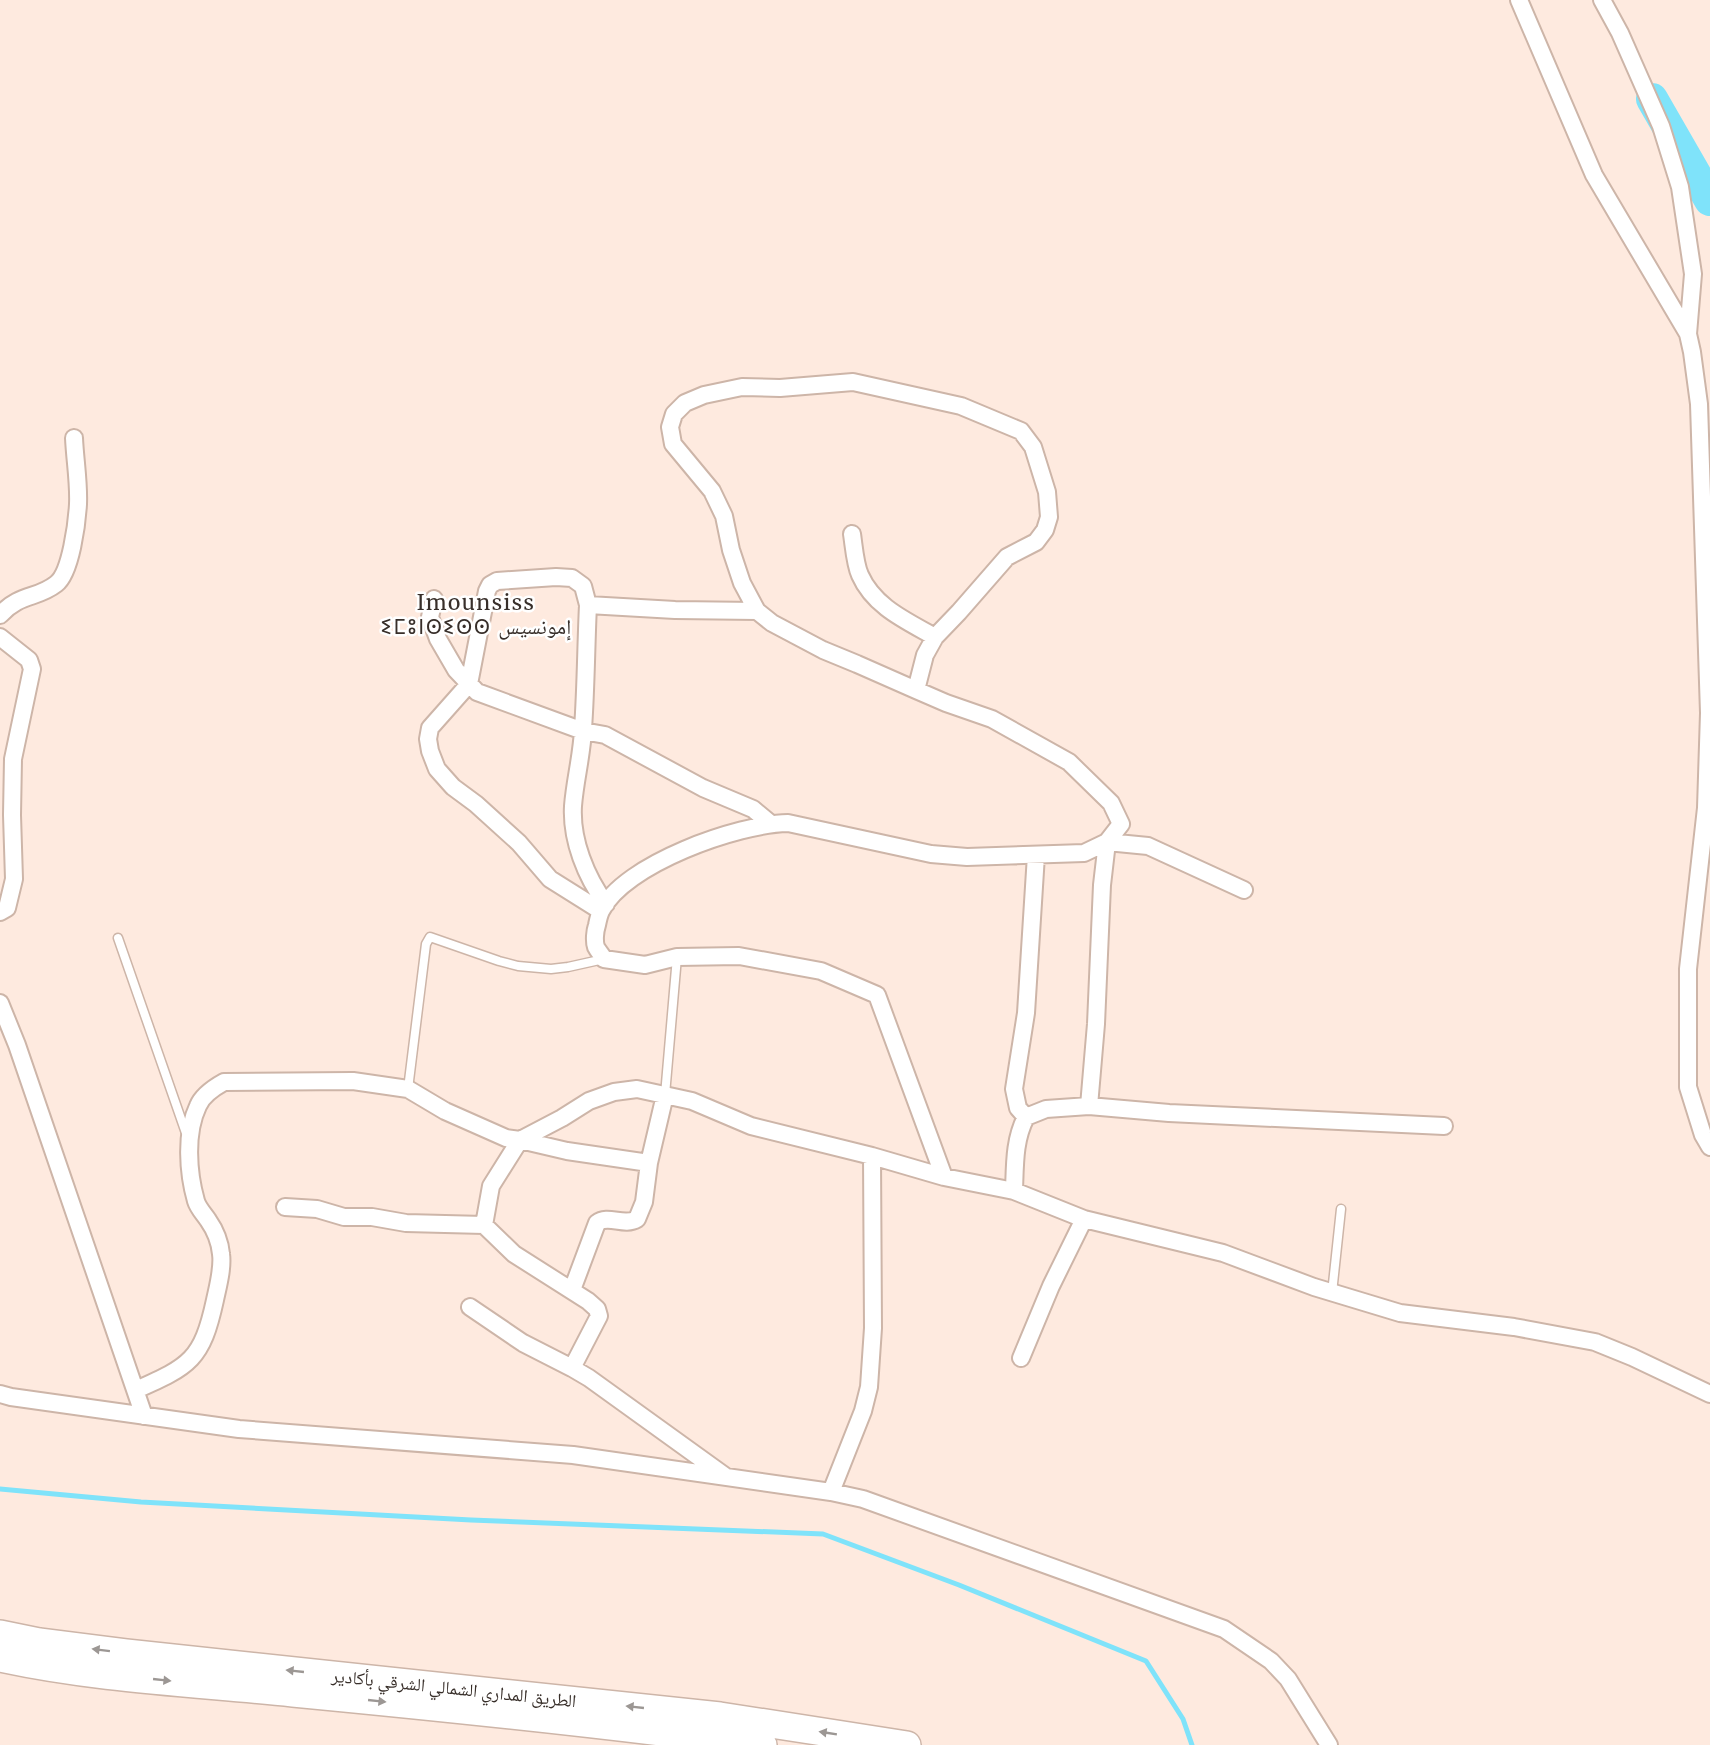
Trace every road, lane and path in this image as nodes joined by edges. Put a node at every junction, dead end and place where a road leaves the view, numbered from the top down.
1 (1519, 0) edge
2 (1602, 0) edge
3 (1688, 334) junction
4 (74, 438) dead end
5 (852, 534) dead end
6 (434, 599) dead end
7 (588, 605) junction
8 (757, 611) junction
9 (0, 615) edge
10 (0, 637) edge
11 (935, 637) junction
12 (469, 684) junction
13 (916, 690) junction
14 (583, 731) junction
15 (771, 824) junction
16 (1107, 842) junction
17 (1036, 855) junction
18 (1244, 890) dead end
19 (603, 908) junction
20 (0, 912) edge
21 (118, 938) dead end
22 (677, 957) junction
23 (604, 959) junction
24 (0, 1002) edge
25 (408, 1089) junction
26 (665, 1095) junction
27 (1089, 1106) junction
28 (1026, 1117) junction
29 (1444, 1126) dead end
30 (520, 1140) junction
31 (189, 1142) junction
32 (1710, 1147) edge
33 (872, 1156) junction
34 (649, 1163) junction
35 (944, 1178) junction
36 (1014, 1191) junction
37 (285, 1207) dead end
38 (1341, 1209) dead end
39 (1084, 1218) junction
40 (484, 1225) junction
41 (572, 1290) junction
42 (1332, 1293) junction
43 (470, 1307) dead end
44 (1022, 1358) dead end
45 (572, 1368) junction
46 (136, 1390) junction
47 (0, 1394) edge
48 (1710, 1394) edge
49 (144, 1416) junction
50 (727, 1477) junction
51 (831, 1492) junction
52 (0, 1634) edge
53 (0, 1658) edge
54 (763, 1745) edge
55 (907, 1745) edge
56 (1329, 1745) edge

1 - 3 street
2 - 3 street
3 - 32 street
4 - 9 street
5 - 11 street
6 - 12 street
7 - 8 street
7 - 12 street
7 - 14 street
8 - 11 street
8 - 13 street
10 - 20 street
11 - 13 street
12 - 14 street
12 - 19 street
13 - 16 street
14 - 15 street
14 - 19 street
15 - 17 street
15 - 19 street
16 - 17 street
16 - 18 street
16 - 27 street
17 - 28 street
19 - 23 street
21 - 31 lane
22 - 23 street
22 - 26 lane
22 - 35 street
23 - 25 lane
24 - 46 street
25 - 30 street
25 - 31 street
26 - 30 street
26 - 33 street
26 - 34 street
27 - 28 street
27 - 29 street
28 - 36 street
30 - 34 street
30 - 40 street
31 - 46 street
33 - 35 street
33 - 51 street
34 - 41 street
35 - 36 street
36 - 39 street
37 - 40 street
38 - 42 lane
39 - 42 street
39 - 44 street
40 - 41 street
41 - 45 street
42 - 48 street
43 - 45 street
45 - 50 street
46 - 49 street
47 - 49 street
49 - 50 street
50 - 51 street
51 - 56 street
55 -> 52 highway, الطريق المداري الشمالي الشرقي بأكادير
53 -> 54 highway, الطريق المداري الشمالي الشرقي بأكادير

